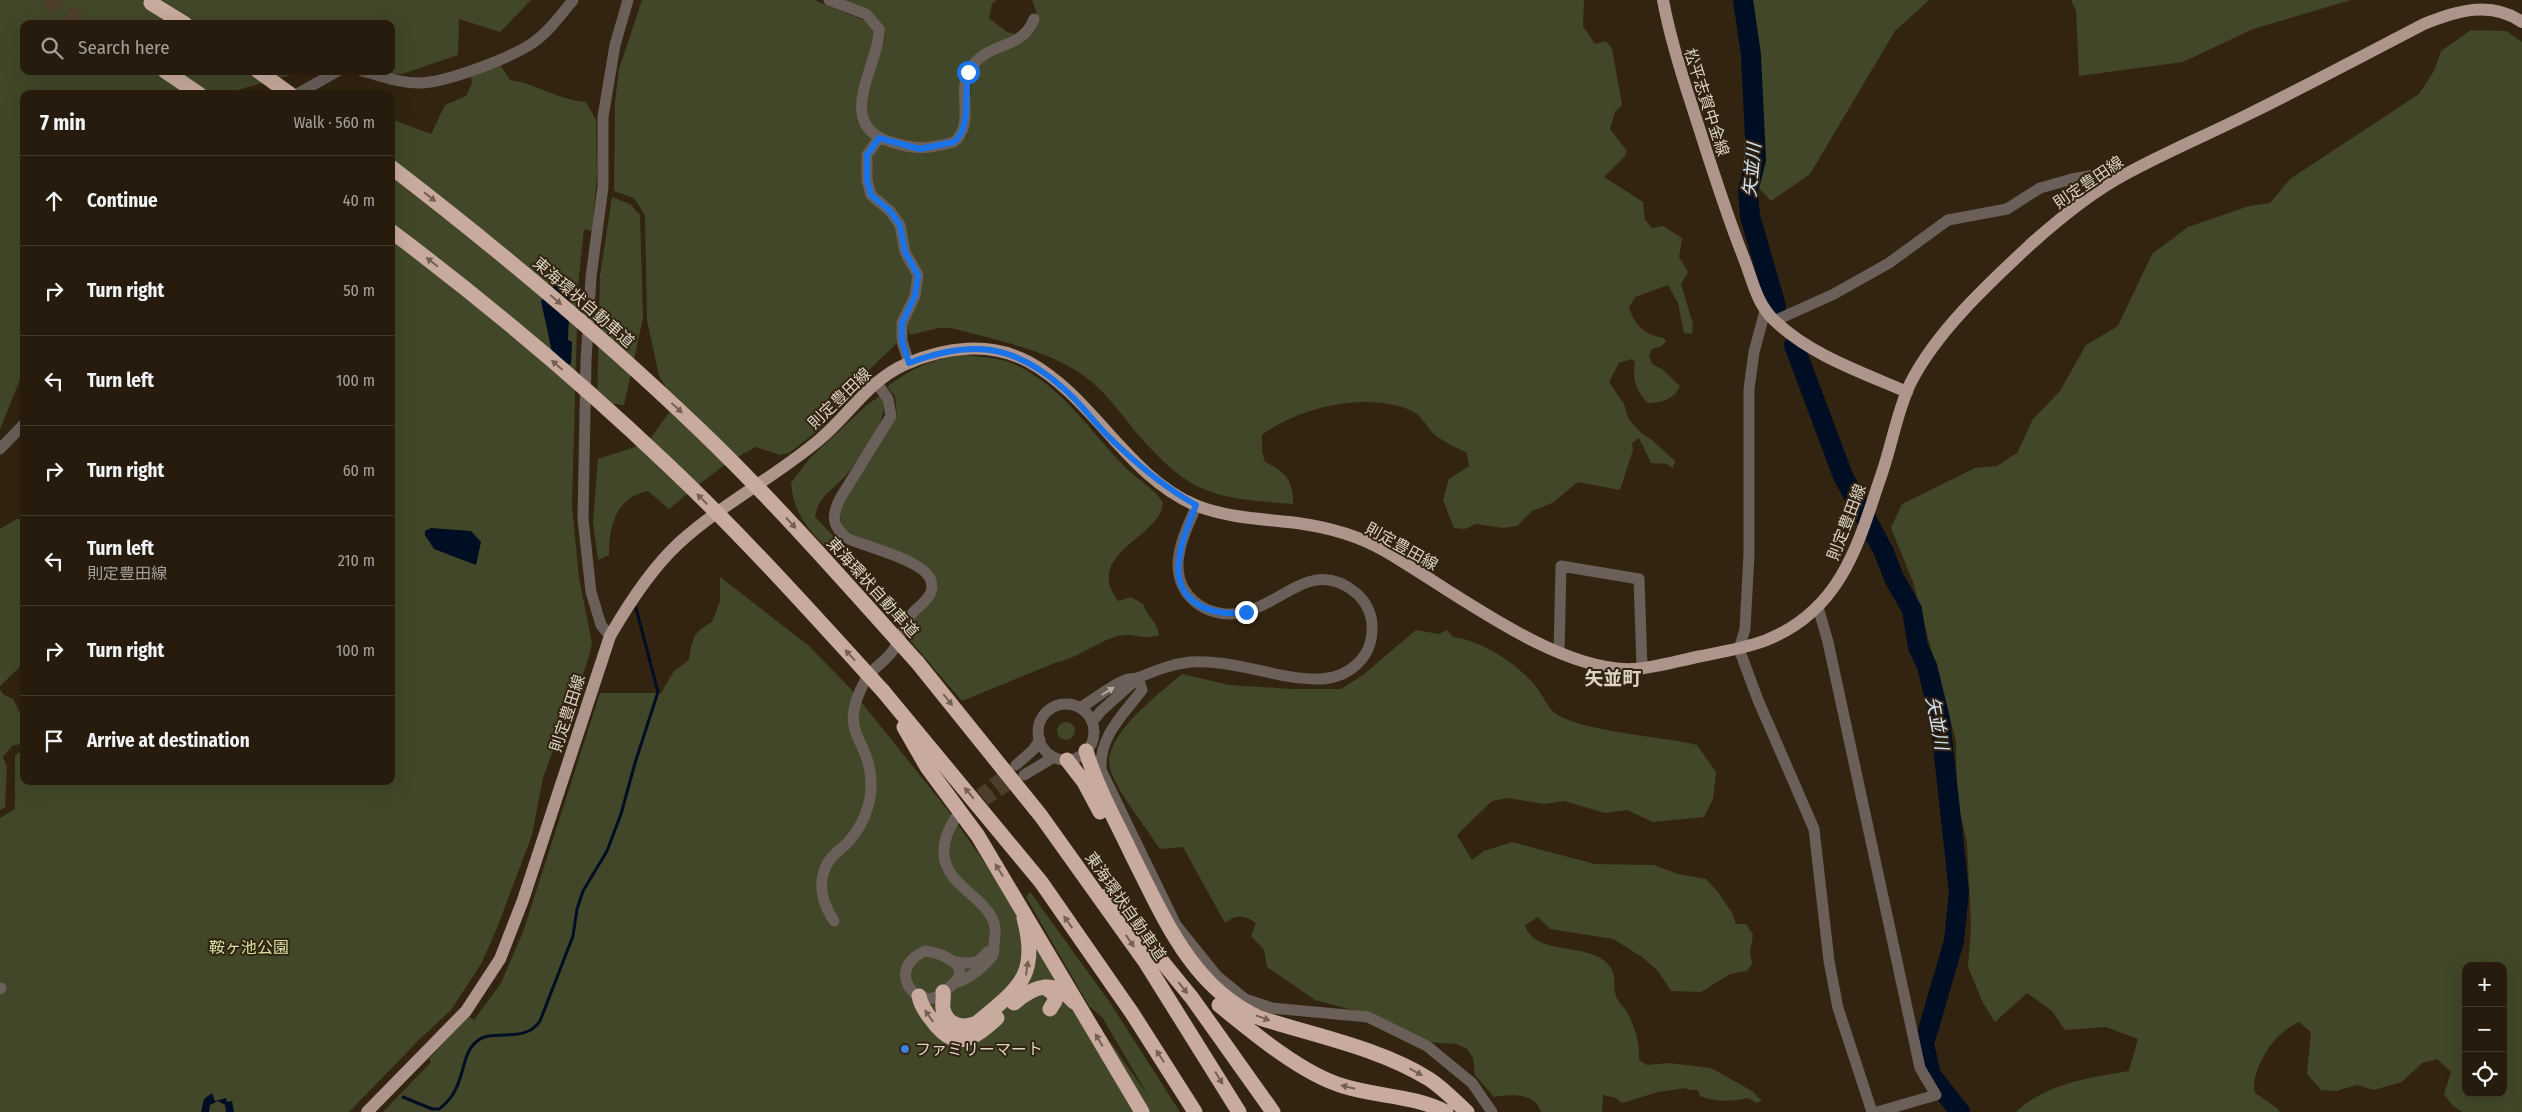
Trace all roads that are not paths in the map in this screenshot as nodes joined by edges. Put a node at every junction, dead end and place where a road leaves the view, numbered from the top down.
1 (572, 0) edge
2 (628, 0) edge
3 (829, 0) edge
4 (1663, 0) edge
5 (151, 3) dead end
6 (1034, 19) dead end
7 (179, 20) edge
8 (2522, 22) edge
9 (171, 75) edge
10 (264, 75) edge
11 (331, 75) edge
12 (380, 75) edge
13 (193, 90) edge
14 (284, 90) edge
15 (304, 90) edge
16 (879, 138) junction
17 (395, 170) edge
18 (2121, 176) junction
19 (395, 234) edge
20 (1765, 311) junction
21 (1774, 321) junction
22 (909, 363) junction
23 (876, 382) junction
24 (1907, 392) junction
25 (20, 428) edge
26 (0, 449) edge
27 (1196, 505) junction
28 (1818, 607) junction
29 (610, 636) junction
30 (1738, 649) junction
31 (1559, 653) junction
32 (1642, 667) junction
33 (1138, 678) junction
34 (883, 691) junction
35 (1080, 708) junction
36 (1092, 722) junction
37 (1040, 740) junction
38 (1086, 751) junction
39 (1061, 758) junction
40 (1016, 764) tunnel mouth
41 (1024, 775) tunnel mouth
42 (1041, 816) junction
43 (957, 819) tunnel mouth
44 (1013, 892) junction
45 (834, 921) dead end
46 (994, 946) junction
47 (956, 962) junction
48 (1045, 987) junction
49 (949, 988) junction
50 (920, 996) junction
51 (1050, 1009) dead end
52 (1082, 1010) junction
53 (367, 1112) edge
54 (1142, 1112) edge
55 (1195, 1112) edge
56 (1239, 1112) edge
57 (1273, 1112) edge
58 (1446, 1112) edge
59 (1467, 1112) edge
60 (1492, 1112) edge
61 (1872, 1112) edge
62 (1877, 1112) edge

1 - 12 street
2 - 29 street
3 - 16 street
4 - 20 main road, 松平志賀中金線
5 - 7 highway
6 - 16 street
8 - 18 main road, 則定豊田線
9 - 13 highway
10 - 14 highway
11 - 15 street
16 - 22 street
17 -> 42 highway, 東海環状自動車道, bridge
18 - 21 street
18 - 24 main road, 則定豊田線
34 -> 19 highway, bridge
20 - 21 main road, 松平志賀中金線
20 - 30 street
21 - 24 main road, 松平志賀中金線
22 - 23 main road, 則定豊田線
22 - 27 main road, 則定豊田線
23 - 29 main road, 則定豊田線
23 - 45 street
24 - 28 main road, 則定豊田線
25 - 26 street
27 - 31 main road, 則定豊田線
27 - 33 street
28 - 30 main road, 則定豊田線
28 - 62 street
29 - 53 main road, 則定豊田線
30 - 32 main road, 則定豊田線
30 - 61 street
31 - 32 main road, 則定豊田線
31 - 32 street
35 -> 33 street
33 - 36 street
33 - 60 street
44 -> 34 highway
55 -> 34 highway
35 - 36 street
35 - 37 street
36 - 38 street
37 - 39 street
37 - 40 street
38 - 39 street
38 -> 59 highway
39 - 41 street
58 -> 39 highway
42 -> 56 highway, 東海環状自動車道
42 -> 57 highway
43 - 46 street
49 -> 44 highway
44 - 52 highway
46 - 47 street
46 - 49 street
47 - 49 street
47 - 50 street
48 -> 50 highway
48 - 51 highway
48 - 52 highway
49 - 50 street
54 -> 52 highway

